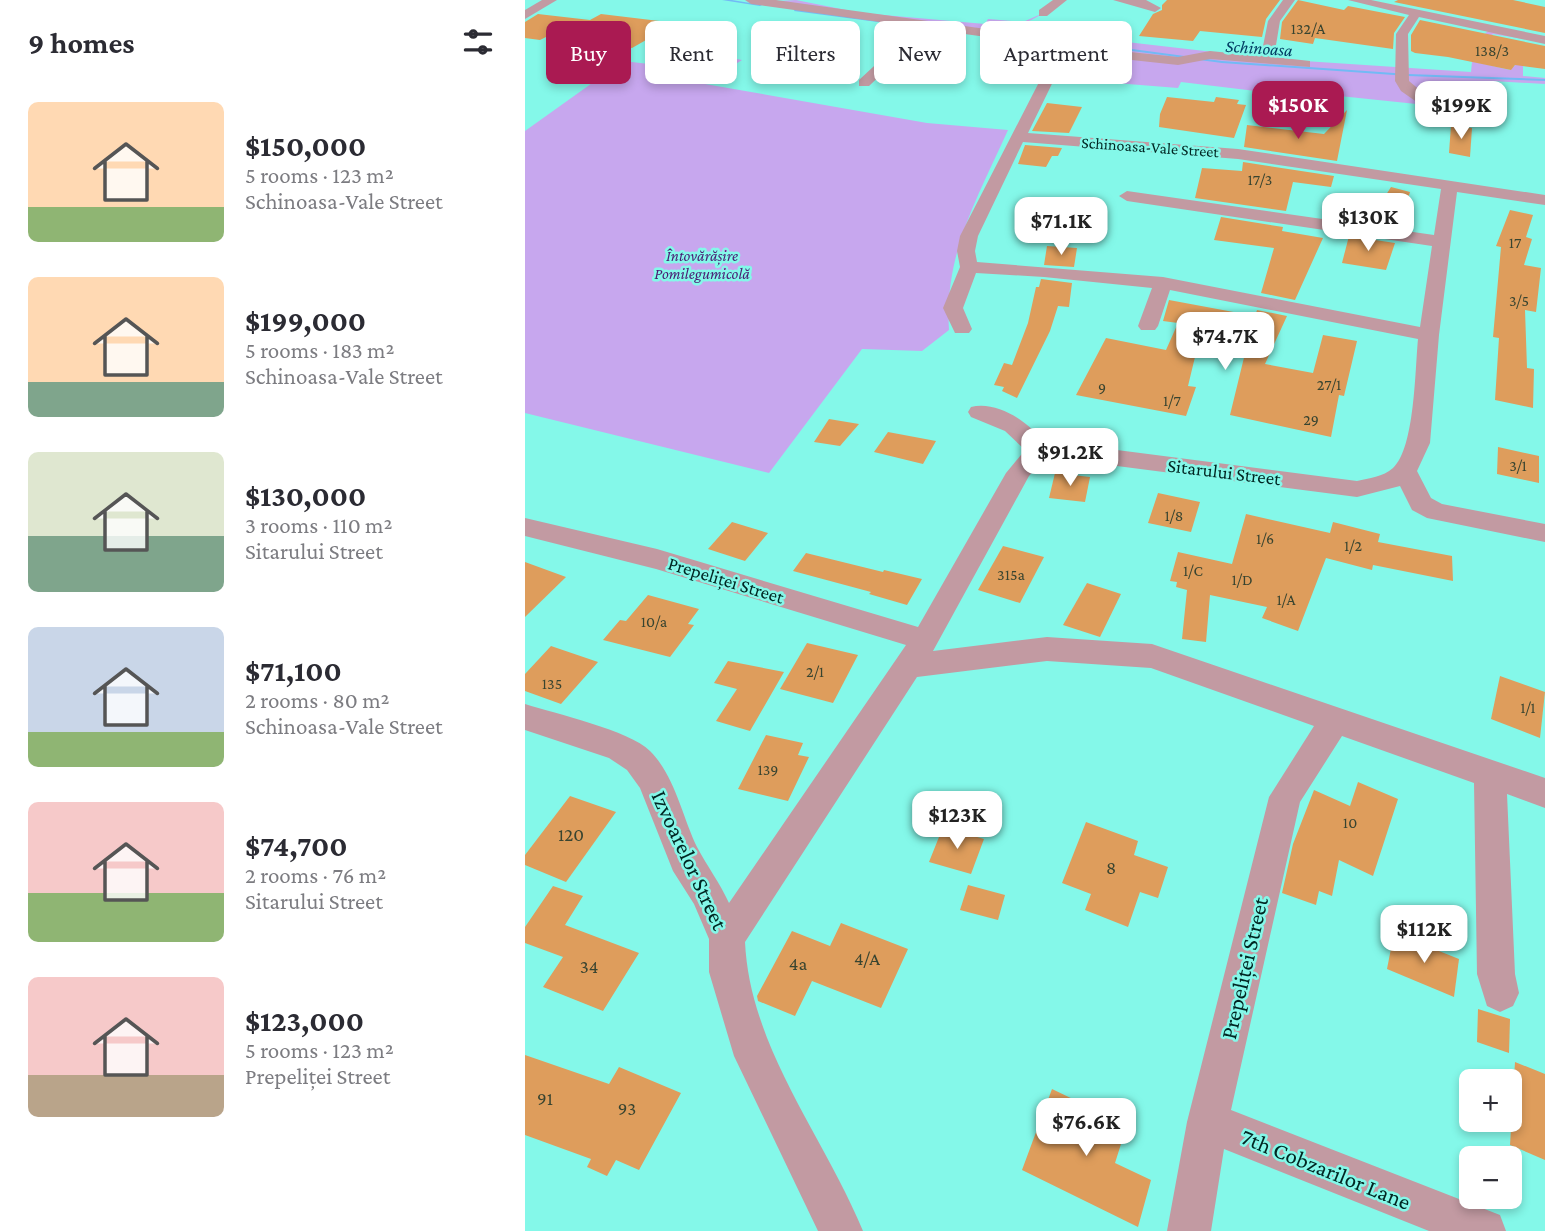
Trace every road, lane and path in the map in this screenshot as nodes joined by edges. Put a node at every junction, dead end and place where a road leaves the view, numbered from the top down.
1 (551, 0) edge
2 (751, 0) edge
3 (806, 0) edge
4 (1061, 0) edge
5 (1119, 0) edge
6 (1289, 0) edge
7 (1354, 0) edge
8 (767, 1) edge
9 (1154, 8) dead end
10 (1044, 13) dead end
11 (1416, 13) junction
12 (525, 15) edge
13 (900, 21) edge
14 (980, 21) dead end
15 (1545, 40) edge
16 (1132, 56) edge
17 (1267, 61) junction
18 (1305, 64) dead end
19 (874, 72) edge
20 (864, 83) dead end
21 (1045, 84) edge
22 (1428, 108) dead end
23 (1018, 137) junction
24 (1451, 185) junction
25 (1127, 196) dead end
26 (1545, 200) edge
27 (1443, 242) junction
28 (969, 267) junction
29 (1163, 283) junction
30 (1148, 326) dead end
31 (962, 328) dead end
32 (1429, 335) junction
33 (979, 412) dead end
34 (1038, 452) junction
35 (1405, 471) junction
36 (525, 527) edge
37 (1545, 533) edge
38 (925, 640) junction
39 (908, 666) junction
40 (525, 717) edge
41 (1336, 719) junction
42 (1490, 774) junction
43 (1545, 793) edge
44 (727, 938) junction
45 (1500, 993) dead end
46 (1208, 1122) junction
47 (841, 1231) edge
48 (1189, 1231) edge
49 (1484, 1231) edge

1 - 12 street
2 - 8 street
3 - 14 street
4 - 10 street
5 - 9 street
6 - 17 street
7 - 11 street
8 - 13 street
11 - 15 street
11 - 22 street
16 - 17 street
17 - 18 street
19 - 20 street
21 - 23 street
23 - 24 street, Schinoasa-Vale Street
23 - 28 street
24 - 26 street, Schinoasa-Vale Street
24 - 27 street
25 - 27 street
27 - 32 street
28 - 29 street
28 - 31 street
29 - 30 street
29 - 32 street
32 - 35 street
33 - 34 street
34 - 35 street, Sitarului Street
34 - 38 street
35 - 37 street
36 - 38 street, Prepeliței Street
38 - 39 street
39 - 41 street
39 - 44 street
40 - 44 street, Izvoarelor Street
41 - 42 street
41 - 46 street, Prepeliței Street
42 - 43 street
42 - 45 street
44 - 47 street, Izvoarelor Street
46 - 48 street, Prepeliței Street
46 - 49 street, 7th Cobzarilor Lane

